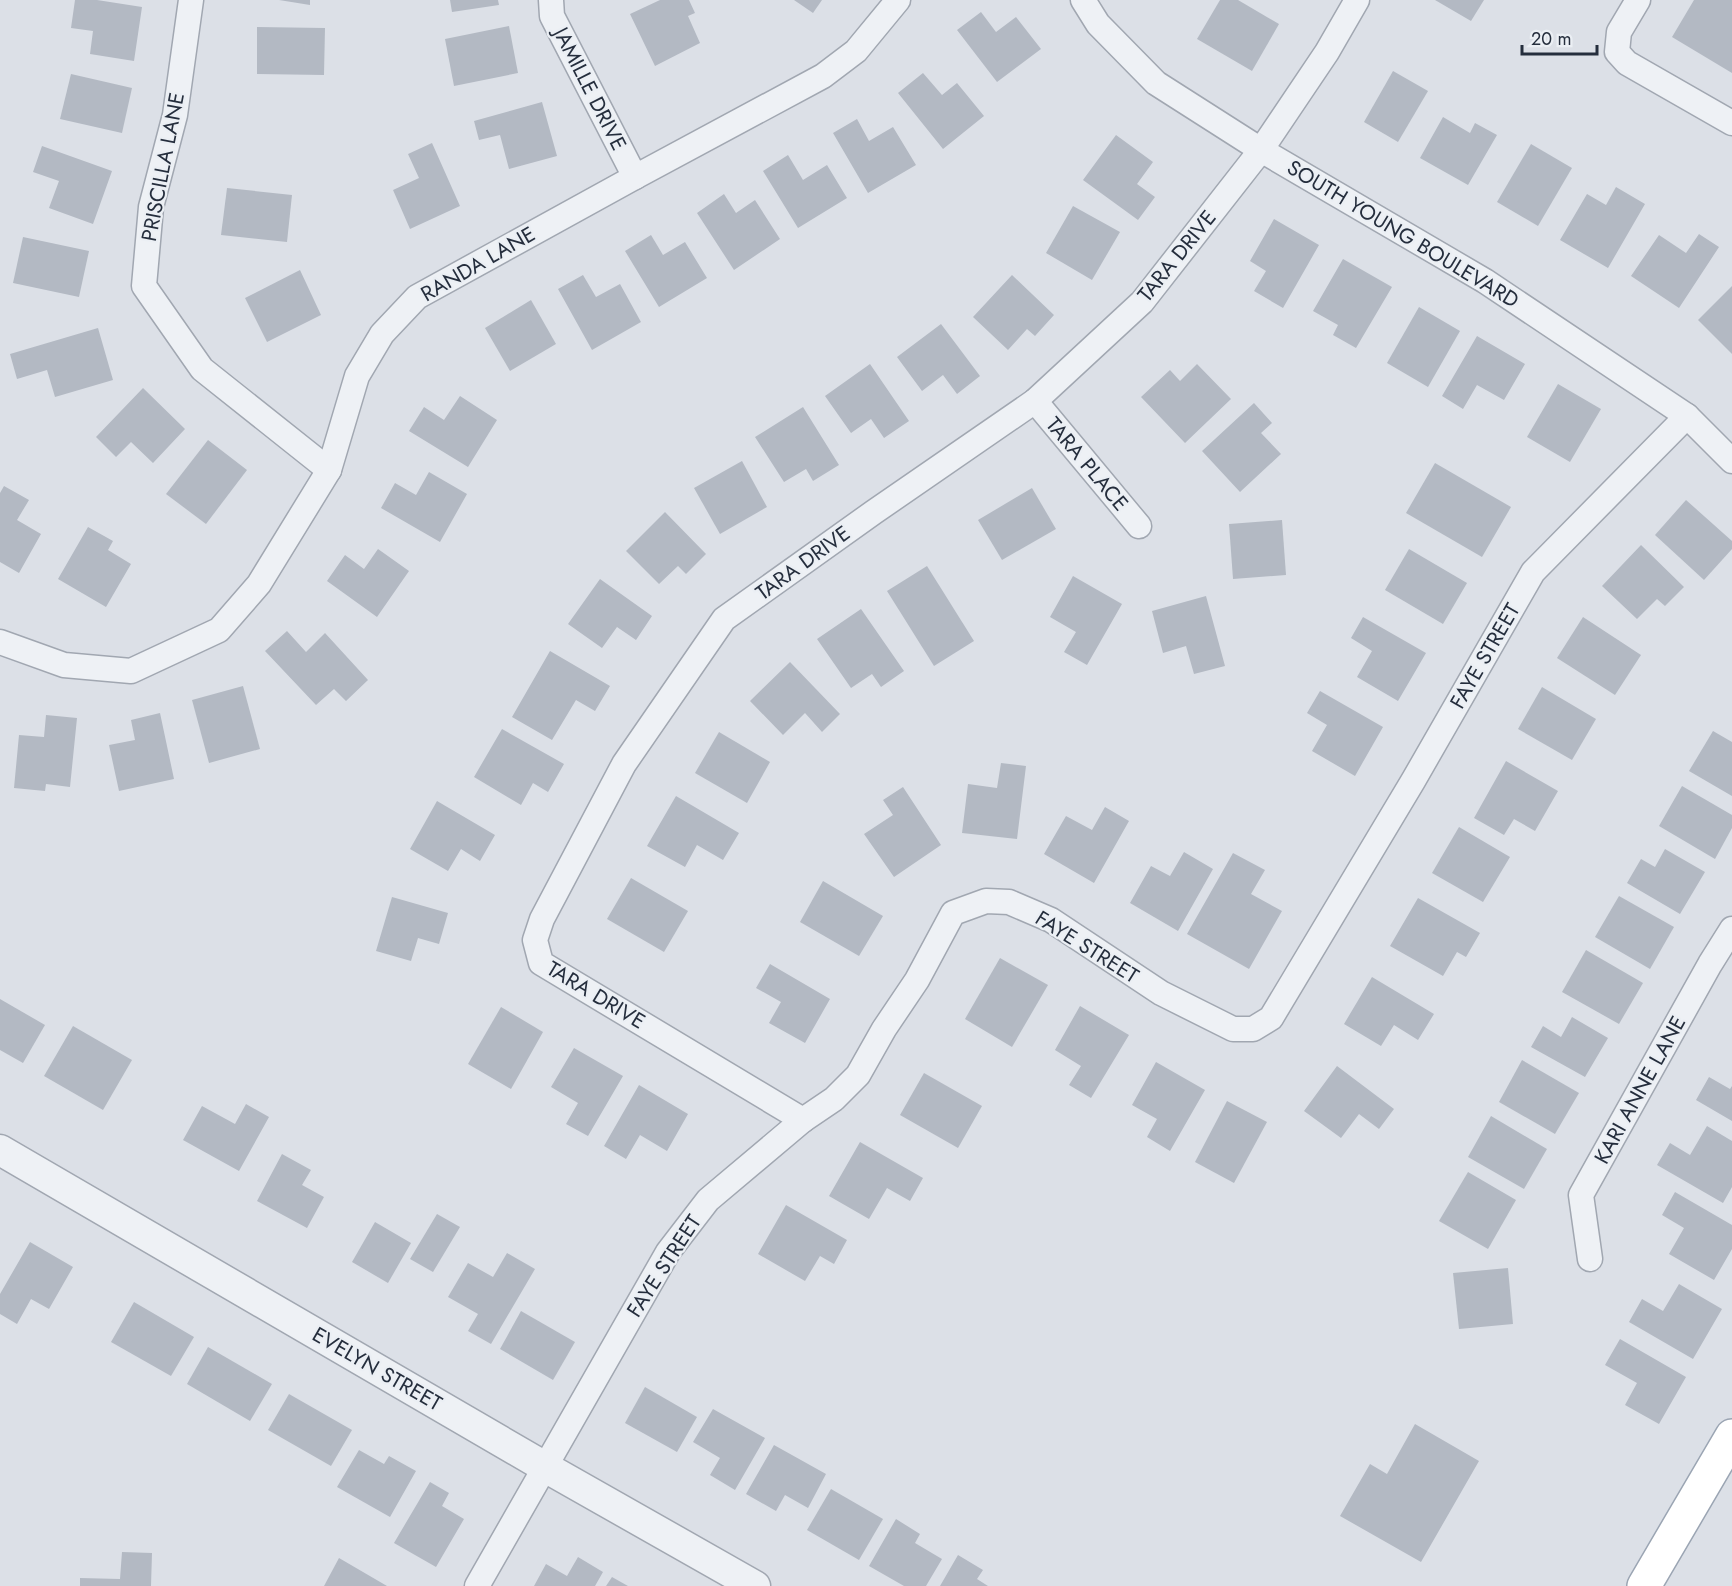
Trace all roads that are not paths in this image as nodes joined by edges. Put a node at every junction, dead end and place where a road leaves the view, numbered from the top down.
1 (191, 0) edge
2 (551, 0) edge
3 (898, 0) edge
4 (1083, 0) edge
5 (1358, 0) edge
6 (1638, 0) edge
7 (1732, 123) edge
8 (1261, 150) junction
9 (635, 177) junction
10 (1035, 401) junction
11 (1688, 416) junction
12 (1732, 461) edge
13 (329, 470) junction
14 (1139, 526) dead end
15 (6, 645) edge
16 (1732, 929) edge
17 (803, 1120) junction
18 (0, 1150) edge
19 (1590, 1258) dead end
20 (1732, 1436) edge
21 (545, 1467) junction
22 (477, 1586) edge
23 (755, 1586) edge
24 (1644, 1586) edge

1 - 13 street, PRISCILLA LANE
2 - 9 street, JAMILLE DRIVE
3 - 9 street, RANDA LANE
4 - 8 street, SOUTH YOUNG BOULEVARD
5 - 8 street, TARA DRIVE
6 - 7 street
8 - 10 street, TARA DRIVE
8 - 11 street, SOUTH YOUNG BOULEVARD
9 - 13 street, RANDA LANE
10 - 14 street, TARA PLACE
10 - 17 street, TARA DRIVE
11 - 12 street, SOUTH YOUNG BOULEVARD
11 - 17 street, FAYE STREET
13 - 15 street, RANDA LANE
16 - 19 street, KARI ANNE LANE
17 - 21 street, FAYE STREET
18 - 21 street, EVELYN STREET
20 - 24 main road
21 - 22 street, FAYE STREET
21 - 23 street, EVELYN STREET

